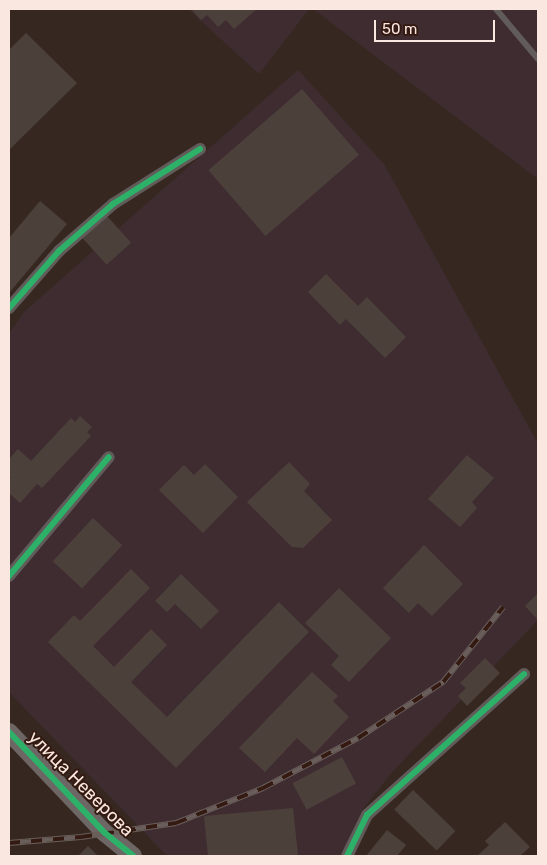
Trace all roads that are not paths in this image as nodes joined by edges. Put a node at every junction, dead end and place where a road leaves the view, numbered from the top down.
1 (496, 9) edge
2 (538, 59) edge
3 (200, 149) dead end
4 (9, 308) edge
5 (109, 457) dead end
6 (9, 576) edge
7 (524, 674) dead end
8 (9, 732) edge
9 (133, 856) edge
10 (347, 856) edge

1 - 2 lane
3 - 4 street
5 - 6 street
7 - 10 street
8 - 9 street, улица Неверова

